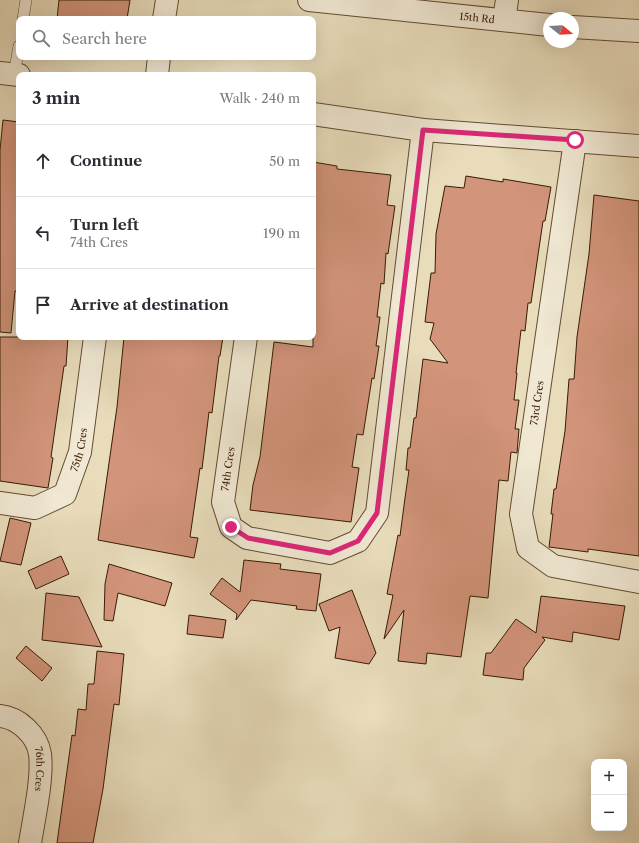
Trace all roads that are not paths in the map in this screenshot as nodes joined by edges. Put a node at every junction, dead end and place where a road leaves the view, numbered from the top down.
1 (26, 0) edge
2 (167, 0) edge
3 (309, 0) edge
4 (505, 10) edge
5 (23, 16) edge
6 (164, 16) edge
7 (543, 23) edge
8 (579, 27) edge
9 (639, 31) edge
10 (16, 56) edge
11 (160, 60) edge
12 (158, 72) edge
13 (11, 74) edge
14 (316, 114) edge
15 (423, 130) junction
16 (575, 140) junction
17 (639, 146) edge
18 (95, 340) edge
19 (246, 340) edge
20 (0, 503) edge
21 (639, 582) edge
22 (0, 716) edge
23 (30, 843) edge

1 - 5 lane
2 - 6 street
3 - 4 street, 15th Rd
4 - 7 street, 15th Rd
8 - 9 street
10 - 13 lane
11 - 12 street
14 - 15 street
15 - 16 street
15 - 19 street, 74th Cres
16 - 17 street
16 - 21 street, 73rd Cres
18 - 20 street, 75th Cres
22 - 23 street, 76th Cres

